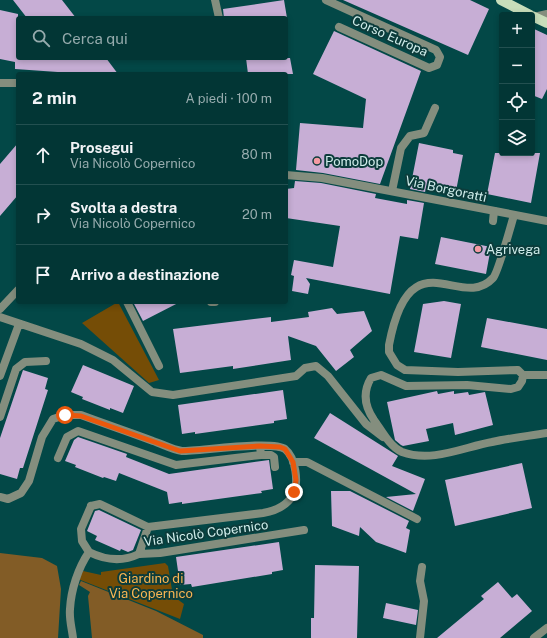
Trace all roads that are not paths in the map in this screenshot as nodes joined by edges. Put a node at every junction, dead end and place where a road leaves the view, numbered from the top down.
1 (214, 0) edge
2 (326, 0) edge
3 (500, 0) edge
4 (524, 12) edge
5 (547, 14) edge
6 (218, 16) edge
7 (535, 16) edge
8 (535, 17) edge
9 (547, 23) edge
10 (339, 27) dead end
11 (0, 83) edge
12 (16, 84) edge
13 (435, 108) dead end
14 (288, 175) edge
15 (392, 190) junction
16 (494, 211) junction
17 (514, 215) junction
18 (547, 220) edge
19 (493, 221) dead end
20 (16, 292) edge
21 (128, 304) edge
22 (0, 309) edge
23 (0, 317) edge
24 (19, 324) junction
25 (46, 361) dead end
26 (159, 366) dead end
27 (523, 375) junction
28 (547, 375) edge
29 (0, 376) edge
30 (0, 417) edge
31 (547, 433) edge
32 (390, 443) junction
33 (260, 446) junction
34 (261, 455) junction
35 (58, 458) dead end
36 (293, 462) junction
37 (275, 467) dead end
38 (0, 497) edge
39 (417, 519) dead end
40 (148, 527) junction
41 (304, 530) dead end
42 (89, 552) junction
43 (139, 554) junction
44 (422, 567) dead end
45 (547, 628) edge
46 (73, 638) edge
47 (420, 638) edge
48 (534, 638) edge

1 - 6 street
2 - 10 street, Corso Europa
3 - 4 main road
5 - 7 street
8 - 9 main road
11 - 12 street
13 - 15 street, Via Borgoratti
14 - 15 street, Via Borgoratti
15 - 16 street, Via Borgoratti
16 - 17 street, Via Borgoratti
16 - 19 street, Via Borgoratti
17 - 18 street, Via Borgoratti
17 - 27 street
20 - 22 street
21 - 26 street
23 - 24 street
24 - 29 street
24 - 32 street
25 - 30 street
27 - 28 street
27 - 32 street
31 - 32 street
33 - 34 street
33 - 36 street
33 - 38 street
34 - 35 street
34 - 37 street
36 - 39 street
36 - 40 street, Via Nicolò Copernico
40 - 42 street, Via Nicolò Copernico
40 - 43 street, Via Nicolò Copernico
41 - 43 street, Via Nicolò Copernico
42 - 43 street
42 - 46 street
44 - 47 street
45 - 48 street

